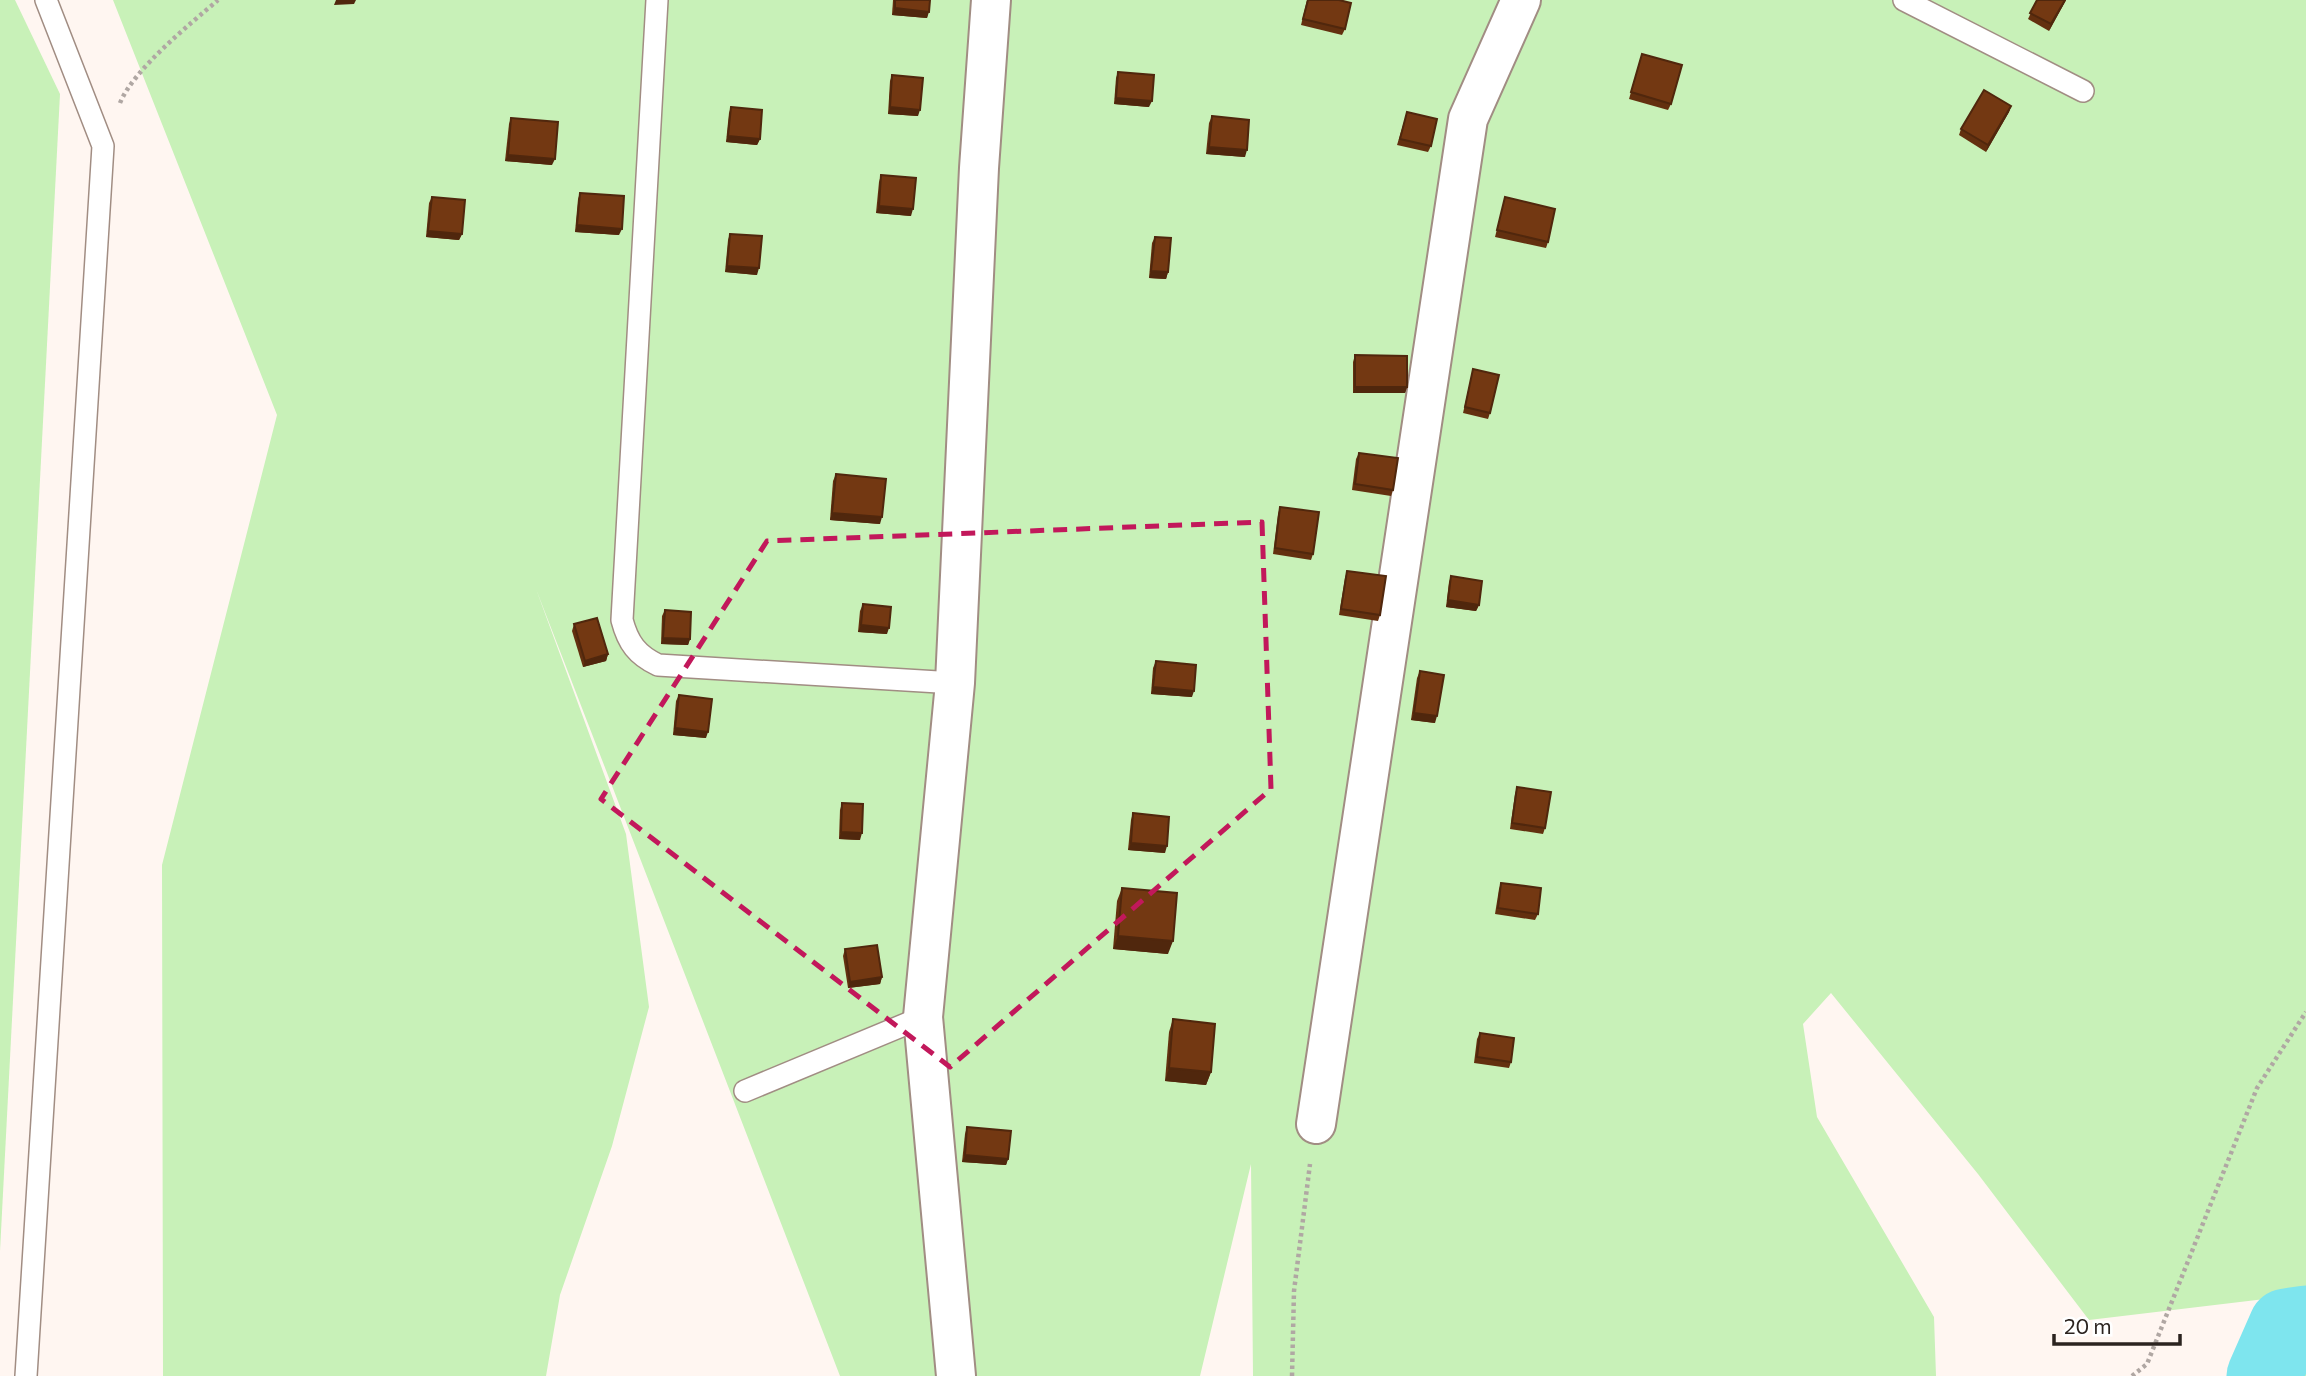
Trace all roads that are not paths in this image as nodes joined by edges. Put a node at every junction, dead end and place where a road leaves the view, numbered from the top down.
1 (46, 0) edge
2 (657, 0) edge
3 (991, 0) edge
4 (1521, 0) edge
5 (1904, 0) edge
6 (2082, 91) dead end
7 (954, 683) junction
8 (923, 1017) junction
9 (745, 1091) dead end
10 (1316, 1124) road end
11 (26, 1376) edge
12 (956, 1376) edge

1 - 11 lane
2 - 7 lane
3 - 7 street
4 - 10 street
5 - 6 lane
7 - 8 street
8 - 9 lane
8 - 12 street

